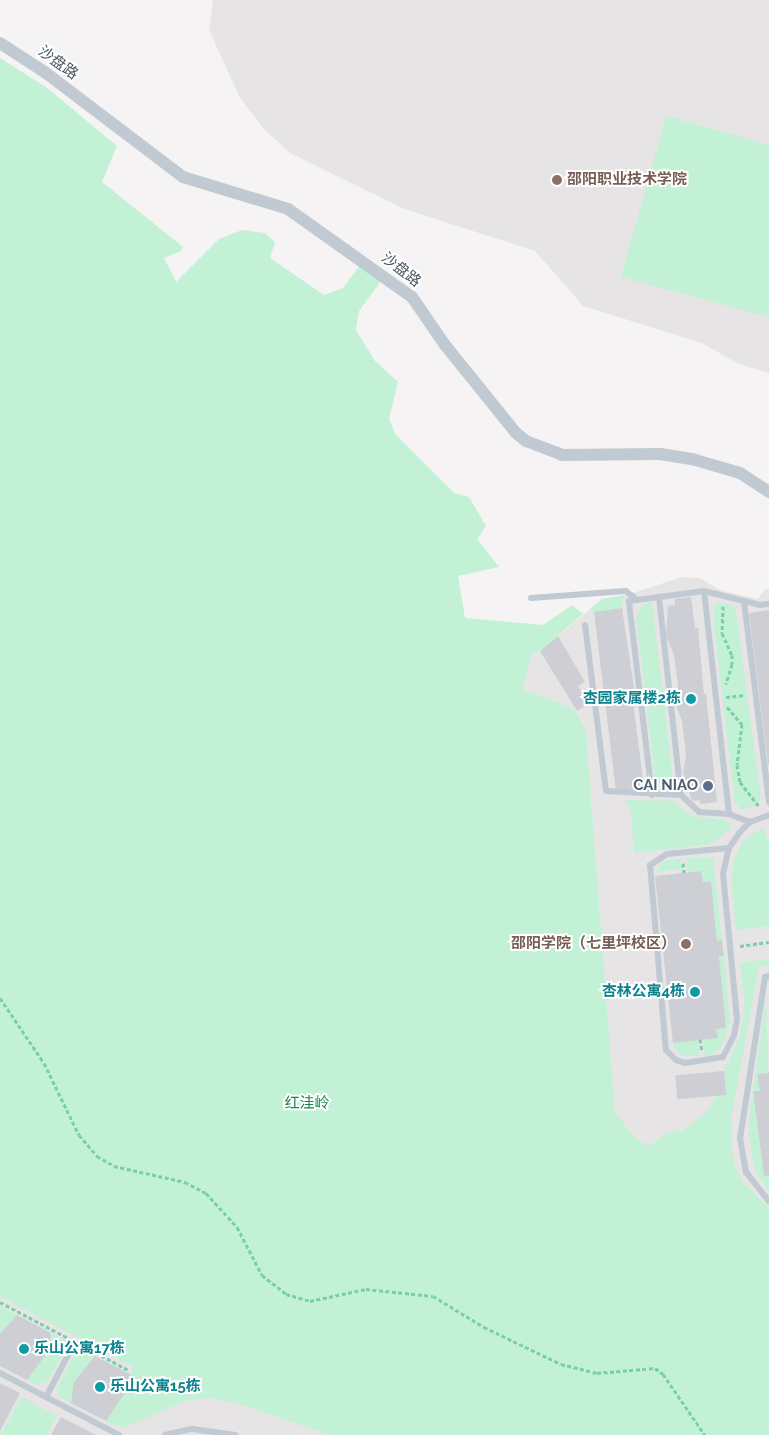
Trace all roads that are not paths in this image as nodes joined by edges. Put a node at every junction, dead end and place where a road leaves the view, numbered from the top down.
1 (0, 43) edge
2 (769, 492) edge
3 (704, 590) junction
4 (659, 597) junction
5 (532, 598) dead end
6 (637, 600) junction
7 (744, 601) junction
8 (769, 604) edge
9 (585, 625) dead end
10 (652, 795) junction
11 (681, 795) junction
12 (769, 802) edge
13 (729, 814) junction
14 (769, 815) edge
15 (750, 822) junction
16 (729, 848) junction
17 (769, 976) edge
18 (769, 1200) edge
19 (75, 1342) road end
20 (0, 1373) edge
21 (46, 1397) junction
22 (119, 1435) edge
23 (165, 1435) edge
24 (236, 1435) edge

1 - 2 street, 沙盘路
3 - 4 lane
3 - 7 lane
3 - 13 lane
4 - 6 lane
4 - 11 lane
5 - 6 lane
6 - 10 lane
7 - 8 lane
7 - 12 lane
9 - 10 lane
10 - 11 lane
11 - 13 lane
13 - 15 lane
14 - 15 lane
15 - 16 lane
16 - 16 lane
17 - 18 lane
19 - 21 lane
20 - 21 lane
21 - 22 lane
23 - 24 lane

